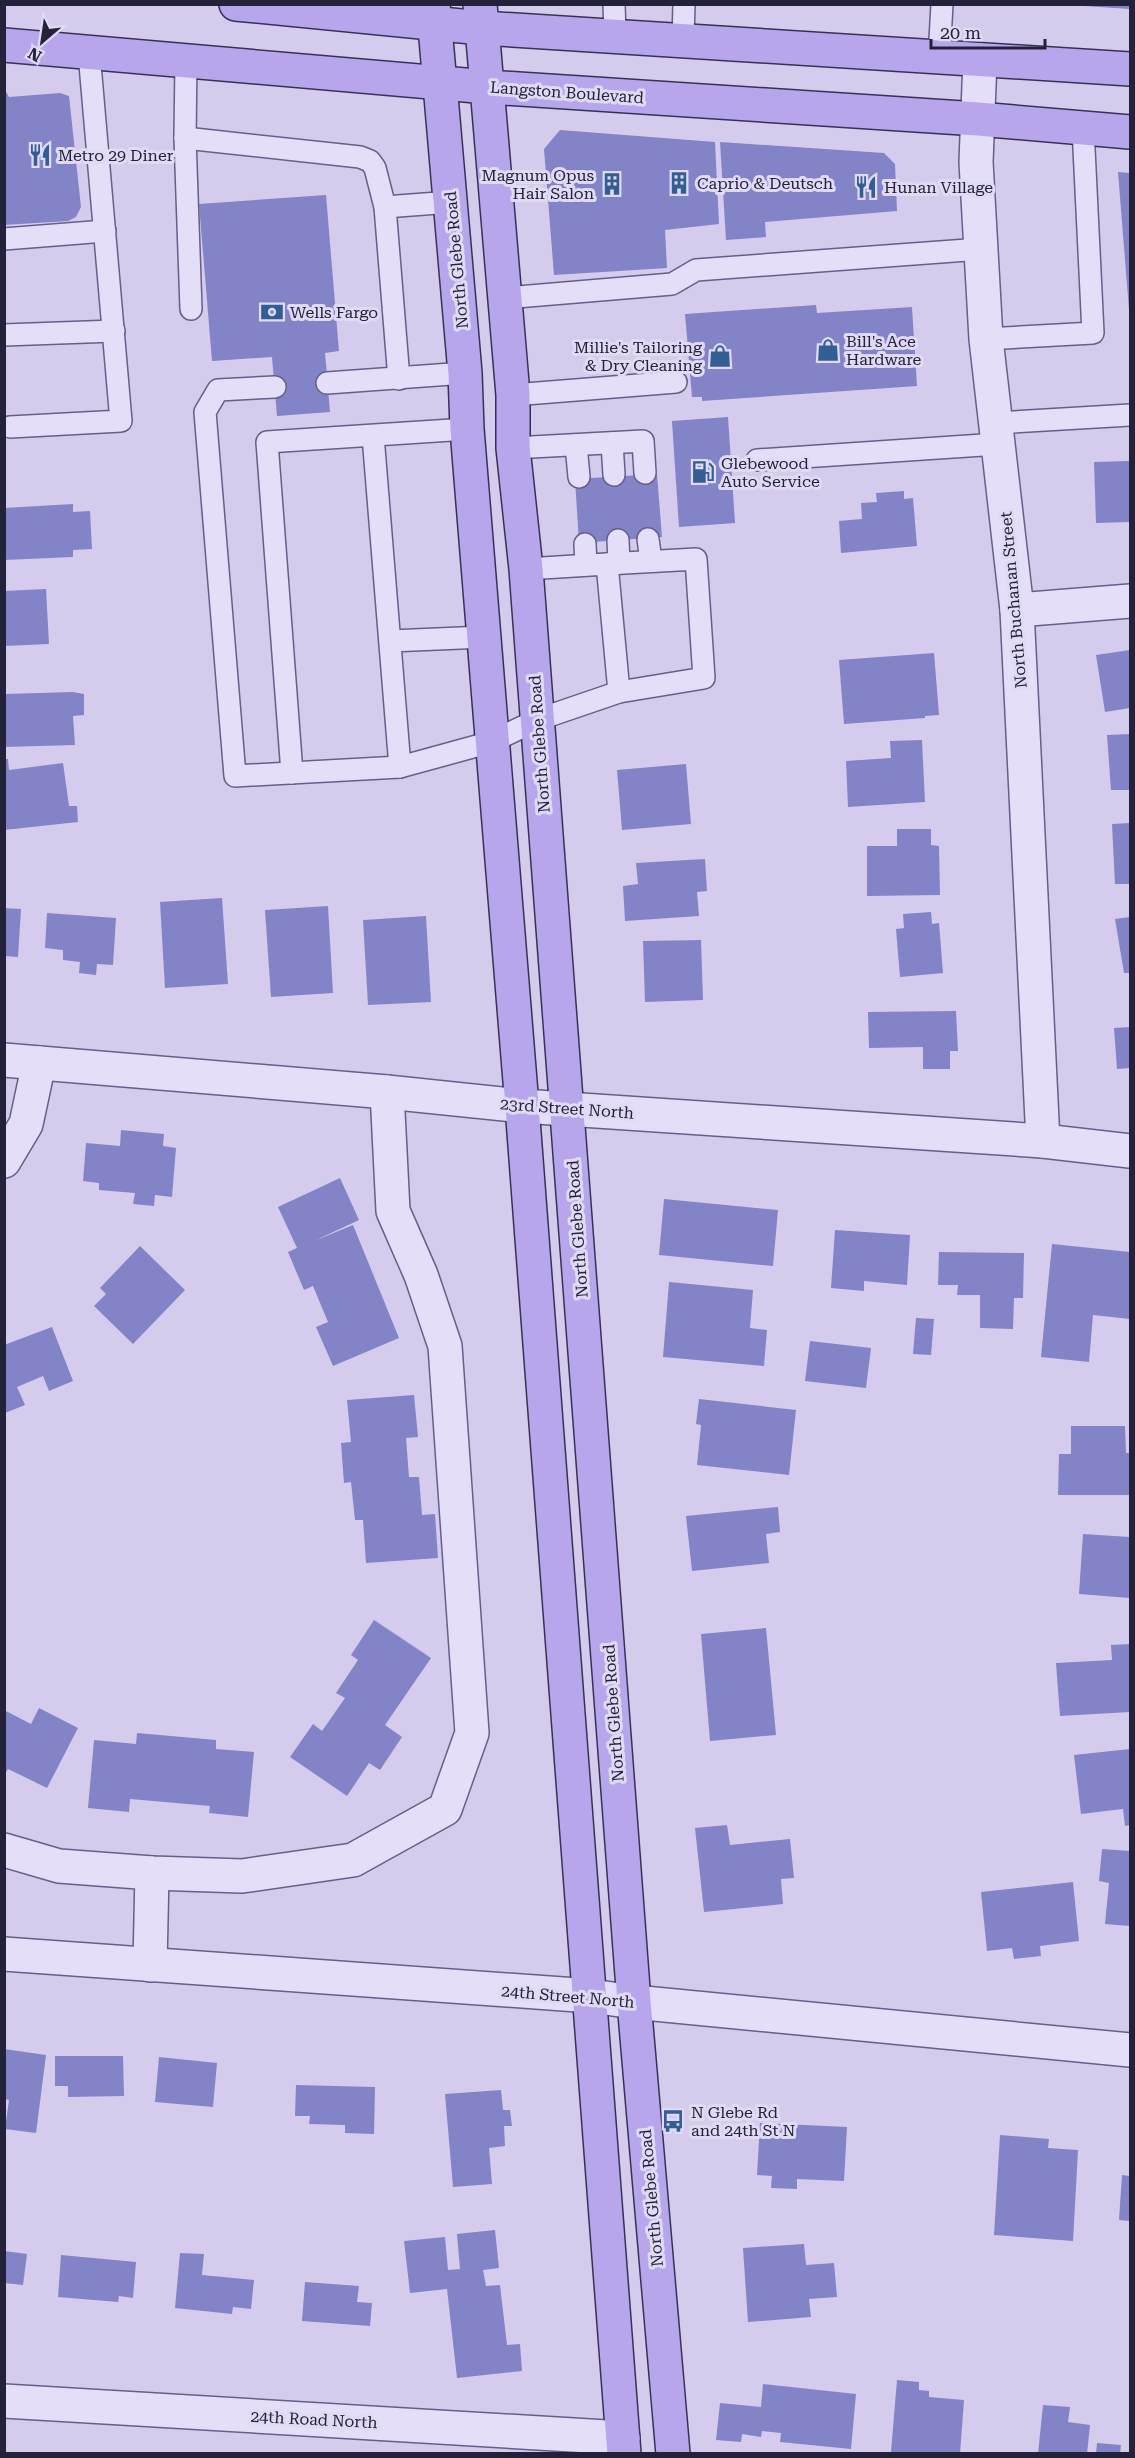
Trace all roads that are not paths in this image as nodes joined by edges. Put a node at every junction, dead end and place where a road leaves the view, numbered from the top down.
1 (237, 4) edge
2 (684, 4) edge
3 (942, 4) edge
4 (434, 14) edge
5 (481, 16) edge
6 (614, 20) edge
7 (683, 40) junction
8 (4, 45) edge
9 (89, 53) junction
10 (939, 58) junction
11 (980, 60) junction
12 (186, 61) junction
13 (1131, 69) edge
14 (441, 82) junction
15 (488, 87) junction
16 (978, 119) junction
17 (1083, 128) junction
18 (1131, 132) edge
19 (185, 138) junction
20 (451, 202) junction
21 (385, 207) junction
22 (105, 231) junction
23 (4, 238) edge
24 (981, 249) junction
25 (506, 298) junction
26 (191, 309) dead end
27 (114, 332) junction
28 (4, 335) edge
29 (986, 339) junction
30 (465, 373) junction
31 (399, 379) junction
32 (676, 382) dead end
33 (327, 383) dead end
34 (275, 387) dead end
35 (513, 395) junction
36 (1131, 415) edge
37 (10, 427) dead end
38 (467, 429) junction
39 (997, 434) junction
40 (373, 436) junction
41 (612, 443) junction
42 (576, 445) junction
43 (513, 448) junction
44 (757, 460) dead end
45 (645, 473) dead end
46 (614, 475) dead end
47 (579, 477) dead end
48 (648, 539) dead end
49 (618, 540) dead end
50 (585, 544) dead end
51 (651, 561) junction
52 (604, 564) junction
53 (526, 569) junction
54 (1131, 601) edge
55 (1017, 610) junction
56 (484, 637) junction
57 (390, 641) junction
58 (619, 692) junction
59 (537, 720) junction
60 (491, 742) junction
61 (400, 767) junction
62 (292, 773) junction
63 (4, 1060) edge
64 (39, 1063) junction
65 (387, 1092) junction
66 (522, 1106) junction
67 (568, 1109) junction
68 (1042, 1142) junction
69 (1131, 1151) edge
70 (4, 1161) edge
71 (4, 1850) edge
72 (152, 1873) junction
73 (4, 1954) edge
74 (150, 1965) junction
75 (591, 1996) junction
76 (634, 2002) junction
77 (1131, 2050) edge
78 (4, 2401) edge
79 (623, 2446) edge
80 (673, 2454) edge

1 - 4 main road
2 - 7 lane
3 - 10 lane
4 - 5 main road
4 - 14 main road, North Glebe Road
5 - 6 main road
5 - 15 main road, North Glebe Road
6 - 7 main road
7 - 10 main road
8 - 9 main road, Langston Boulevard
9 - 12 main road, Langston Boulevard
9 - 22 lane
10 - 11 main road
11 - 13 main road
11 - 16 street, North Buchanan Street
12 - 14 main road, Langston Boulevard
12 - 19 lane
14 - 15 main road, Langston Boulevard
14 - 20 main road, North Glebe Road
15 - 16 main road, Langston Boulevard
15 - 25 main road, North Glebe Road
16 - 17 main road, Langston Boulevard
16 - 24 street, North Buchanan Street
17 - 18 main road, Langston Boulevard
17 - 29 lane
19 - 21 lane
19 - 26 lane
20 - 21 lane
20 - 30 main road, North Glebe Road
21 - 31 lane
22 - 23 lane
22 - 27 lane
24 - 25 lane
24 - 29 street, North Buchanan Street
25 - 35 main road, North Glebe Road
27 - 28 lane
27 - 37 lane
29 - 39 street, North Buchanan Street
30 - 31 lane
30 - 38 main road, North Glebe Road
31 - 33 lane
32 - 35 lane
34 - 62 lane
35 - 43 main road, North Glebe Road
36 - 39 lane
38 - 40 lane
38 - 56 main road, North Glebe Road
39 - 44 lane
39 - 55 street, North Buchanan Street
40 - 57 lane
40 - 62 lane
41 - 42 lane
41 - 45 lane
41 - 46 lane
42 - 43 lane
42 - 47 lane
43 - 53 main road, North Glebe Road
48 - 51 lane
49 - 52 lane
50 - 52 lane
51 - 52 lane
51 - 58 lane
52 - 53 lane
52 - 58 lane
53 - 59 main road, North Glebe Road
54 - 55 street
55 - 68 street, North Buchanan Street
56 - 57 lane
56 - 60 main road, North Glebe Road
57 - 61 lane
58 - 59 lane
59 - 60 lane
59 - 67 main road, North Glebe Road
60 - 61 lane
60 - 66 main road, North Glebe Road
61 - 62 lane
63 - 64 street, 23rd Street North
64 - 65 street, 23rd Street North
64 - 70 street
65 - 66 street, 23rd Street North
65 - 72 street
66 - 67 street, 23rd Street North
66 - 75 main road, North Glebe Road
67 - 68 street, 23rd Street North
67 - 76 main road, North Glebe Road
68 - 69 street, 23rd Street North
71 - 72 street
72 - 74 street
73 - 74 street, 24th Street North
74 - 75 street, 24th Street North
75 - 76 street, 24th Street North
75 - 79 main road, North Glebe Road
76 - 77 street, 24th Street North
76 - 80 main road, North Glebe Road
78 - 79 street, 24th Road North

